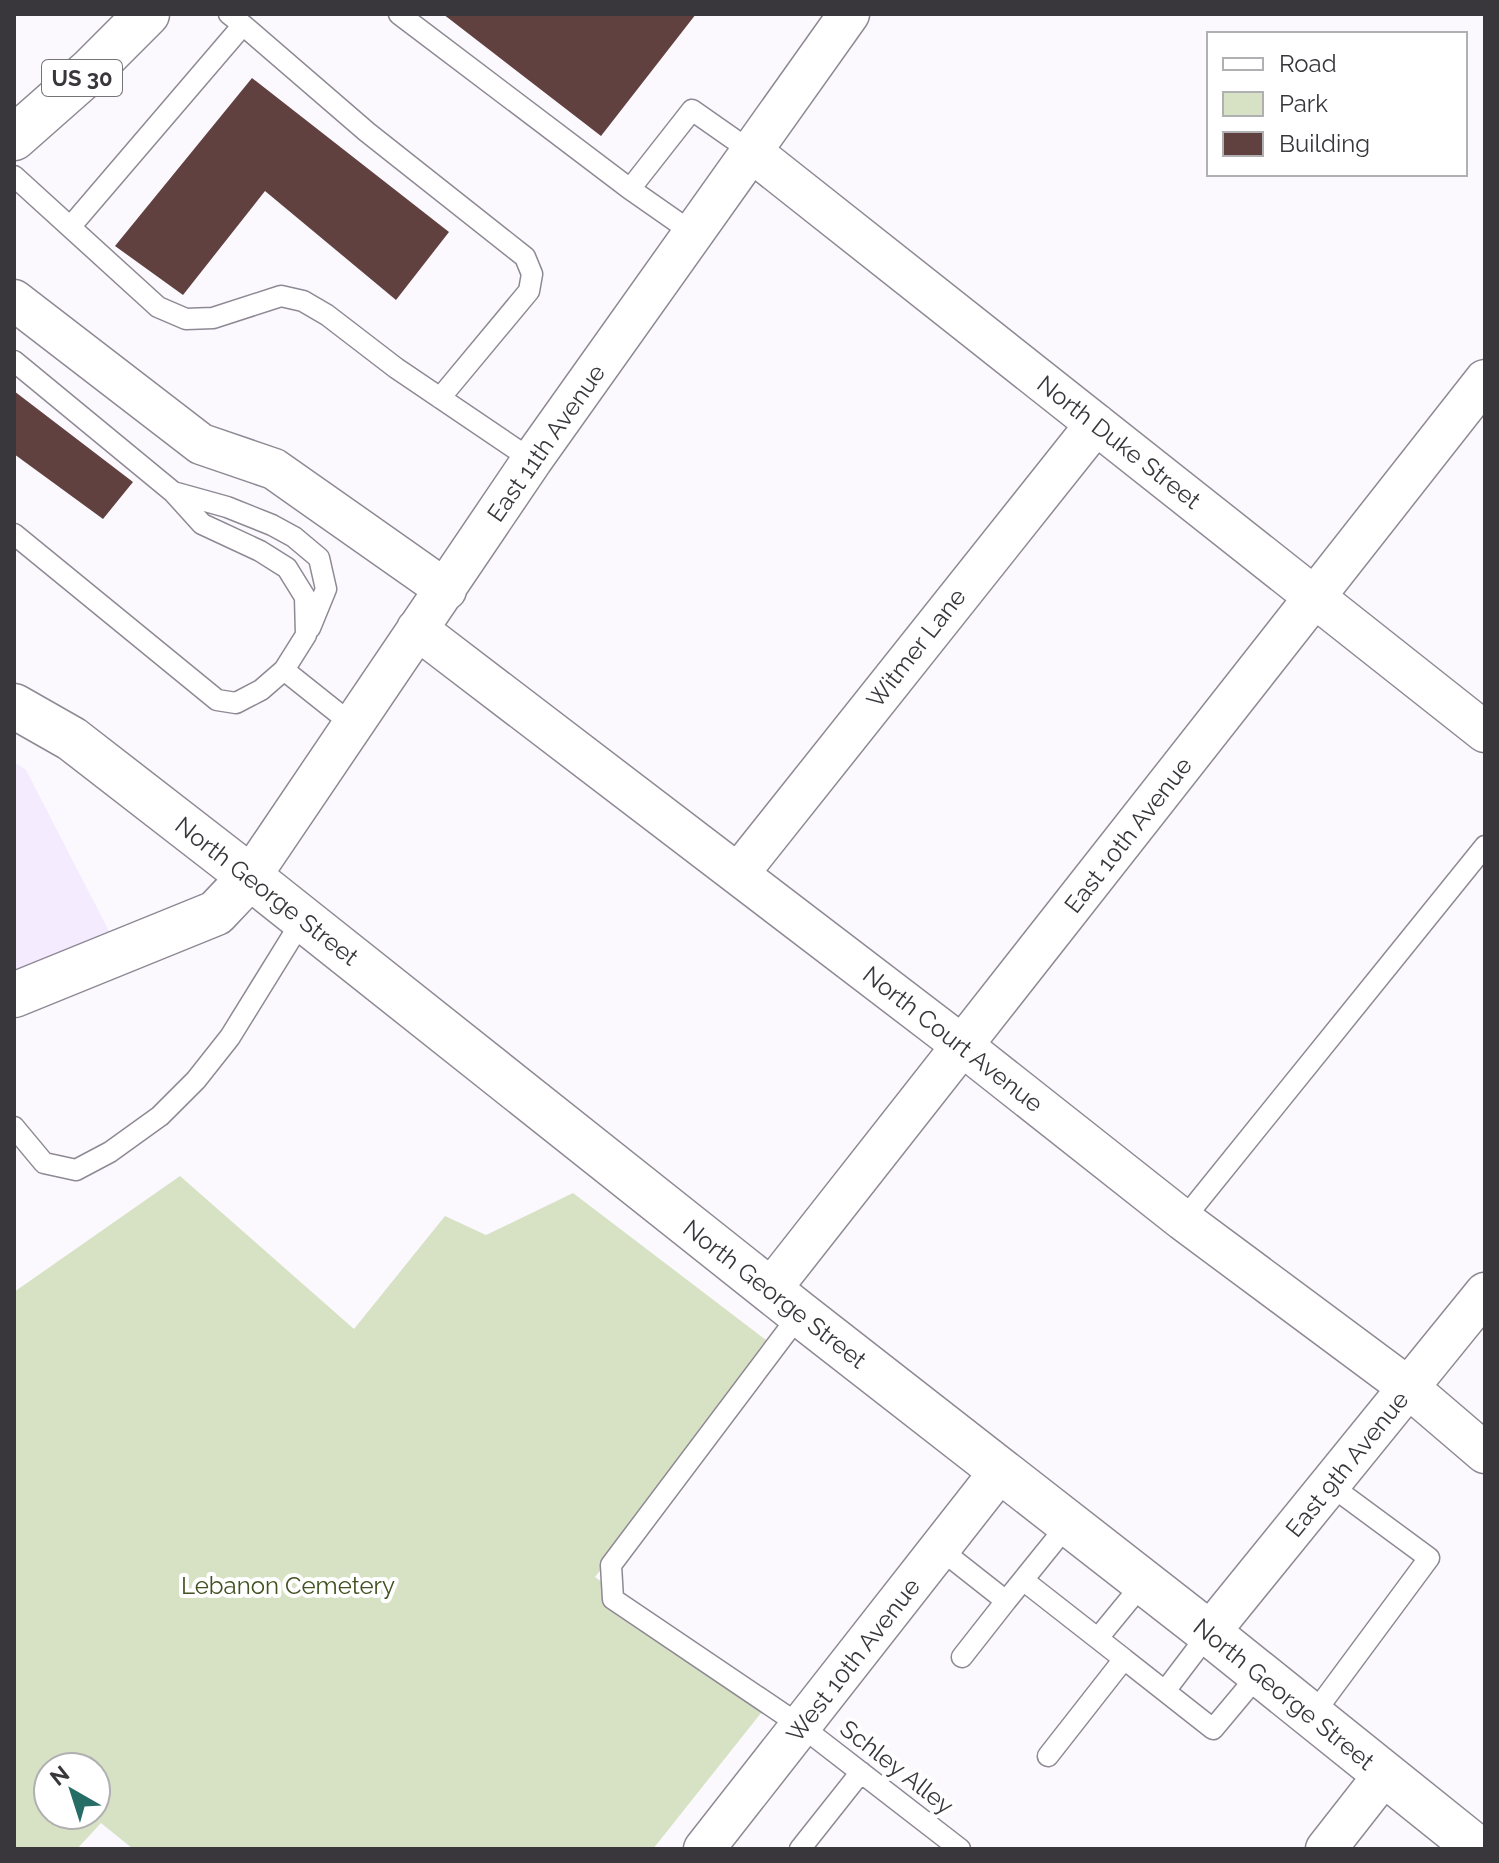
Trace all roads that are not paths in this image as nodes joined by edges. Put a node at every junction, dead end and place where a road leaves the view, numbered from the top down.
1 (147, 14) edge
2 (399, 14) edge
3 (849, 14) edge
4 (236, 20) edge
5 (14, 138) edge
6 (752, 152) junction
7 (14, 176) edge
8 (630, 189) junction
9 (71, 226) junction
10 (693, 233) junction
11 (18, 311) edge
12 (14, 361) edge
13 (1485, 380) edge
14 (440, 398) junction
15 (1096, 424) junction
16 (532, 460) junction
17 (173, 492) junction
18 (14, 534) edge
19 (446, 590) junction
20 (1314, 596) junction
21 (417, 629) junction
22 (306, 635) junction
23 (284, 670) junction
24 (14, 676) edge
25 (14, 706) edge
26 (353, 725) junction
27 (1485, 732) edge
28 (72, 739) junction
29 (1485, 846) edge
30 (738, 874) junction
31 (250, 877) junction
32 (303, 919) junction
33 (14, 995) edge
34 (964, 1047) junction
35 (14, 1127) edge
36 (1183, 1220) junction
37 (1485, 1293) edge
38 (785, 1302) junction
39 (1409, 1388) junction
40 (1485, 1453) edge
41 (1001, 1470) junction
42 (1330, 1485) junction
43 (1069, 1523) junction
44 (940, 1549) junction
45 (1023, 1580) junction
46 (1144, 1582) junction
47 (1006, 1601) junction
48 (1209, 1633) junction
49 (1098, 1638) junction
50 (962, 1657) dead end
51 (1124, 1659) junction
52 (1259, 1674) junction
53 (1165, 1691) junction
54 (1312, 1716) junction
55 (801, 1726) junction
56 (1048, 1756) dead end
57 (861, 1772) junction
58 (1384, 1775) junction
59 (934, 1841) edge
60 (704, 1849) edge
61 (800, 1849) edge
62 (960, 1849) edge
63 (1326, 1849) edge
64 (1478, 1849) edge

1 - 5 main road, US 30
2 - 8 lane
3 - 6 street, East 11th Avenue
4 - 9 lane
4 - 14 lane
6 - 8 lane
6 - 10 street, East 11th Avenue
6 - 15 street, North Duke Street
7 - 9 lane
8 - 10 lane
9 - 14 lane
10 - 16 street, East 11th Avenue
11 - 19 street
12 - 17 lane
13 - 20 street, East 10th Avenue
14 - 16 lane
15 - 20 street, North Duke Street
15 - 30 street, Witmer Lane
16 - 19 street, East 11th Avenue
17 - 22 lane
17 - 22 lane
18 - 23 lane
19 - 21 street, East 11th Avenue
20 - 27 street, North Duke Street
20 - 34 street, East 10th Avenue
21 - 26 street, East 11th Avenue
21 - 30 street, North Court Avenue
22 - 23 lane
23 - 26 lane
24 - 28 main road, North George Street
25 - 28 main road, North George Street
26 - 31 street, East 11th Avenue
28 - 31 main road, North George Street
29 - 36 lane
30 - 34 street, North Court Avenue
31 - 32 main road, North George Street
31 - 33 main road
32 - 35 lane
32 - 38 main road, North George Street
34 - 36 street, North Court Avenue
34 - 38 street, East 10th Avenue
36 - 39 street, North Court Avenue
37 - 39 street, East 9th Avenue
38 - 41 main road, North George Street
38 - 55 lane, Schley Alley
39 - 40 street, North Court Avenue
39 - 42 street, East 9th Avenue
41 - 43 main road, North George Street
41 - 44 street, West 10th Avenue
42 - 48 street, East 9th Avenue
42 - 54 lane
43 - 45 lane
43 - 46 main road, North George Street
44 - 47 lane
44 - 55 street, West 10th Avenue
45 - 47 lane
45 - 49 lane
46 - 48 main road, North George Street
46 - 49 lane
47 - 50 lane
48 - 52 main road, North George Street
48 - 53 lane
49 - 51 lane
51 - 53 lane
51 - 56 lane
52 - 53 lane
52 - 54 main road, North George Street
54 - 58 main road, North George Street
55 - 57 lane, Schley Alley
55 - 60 street, West 10th Avenue
57 - 59 lane, Schley Alley
57 - 61 lane
58 - 63 street
58 - 64 main road, North George Street
59 - 62 lane, Schley Alley

